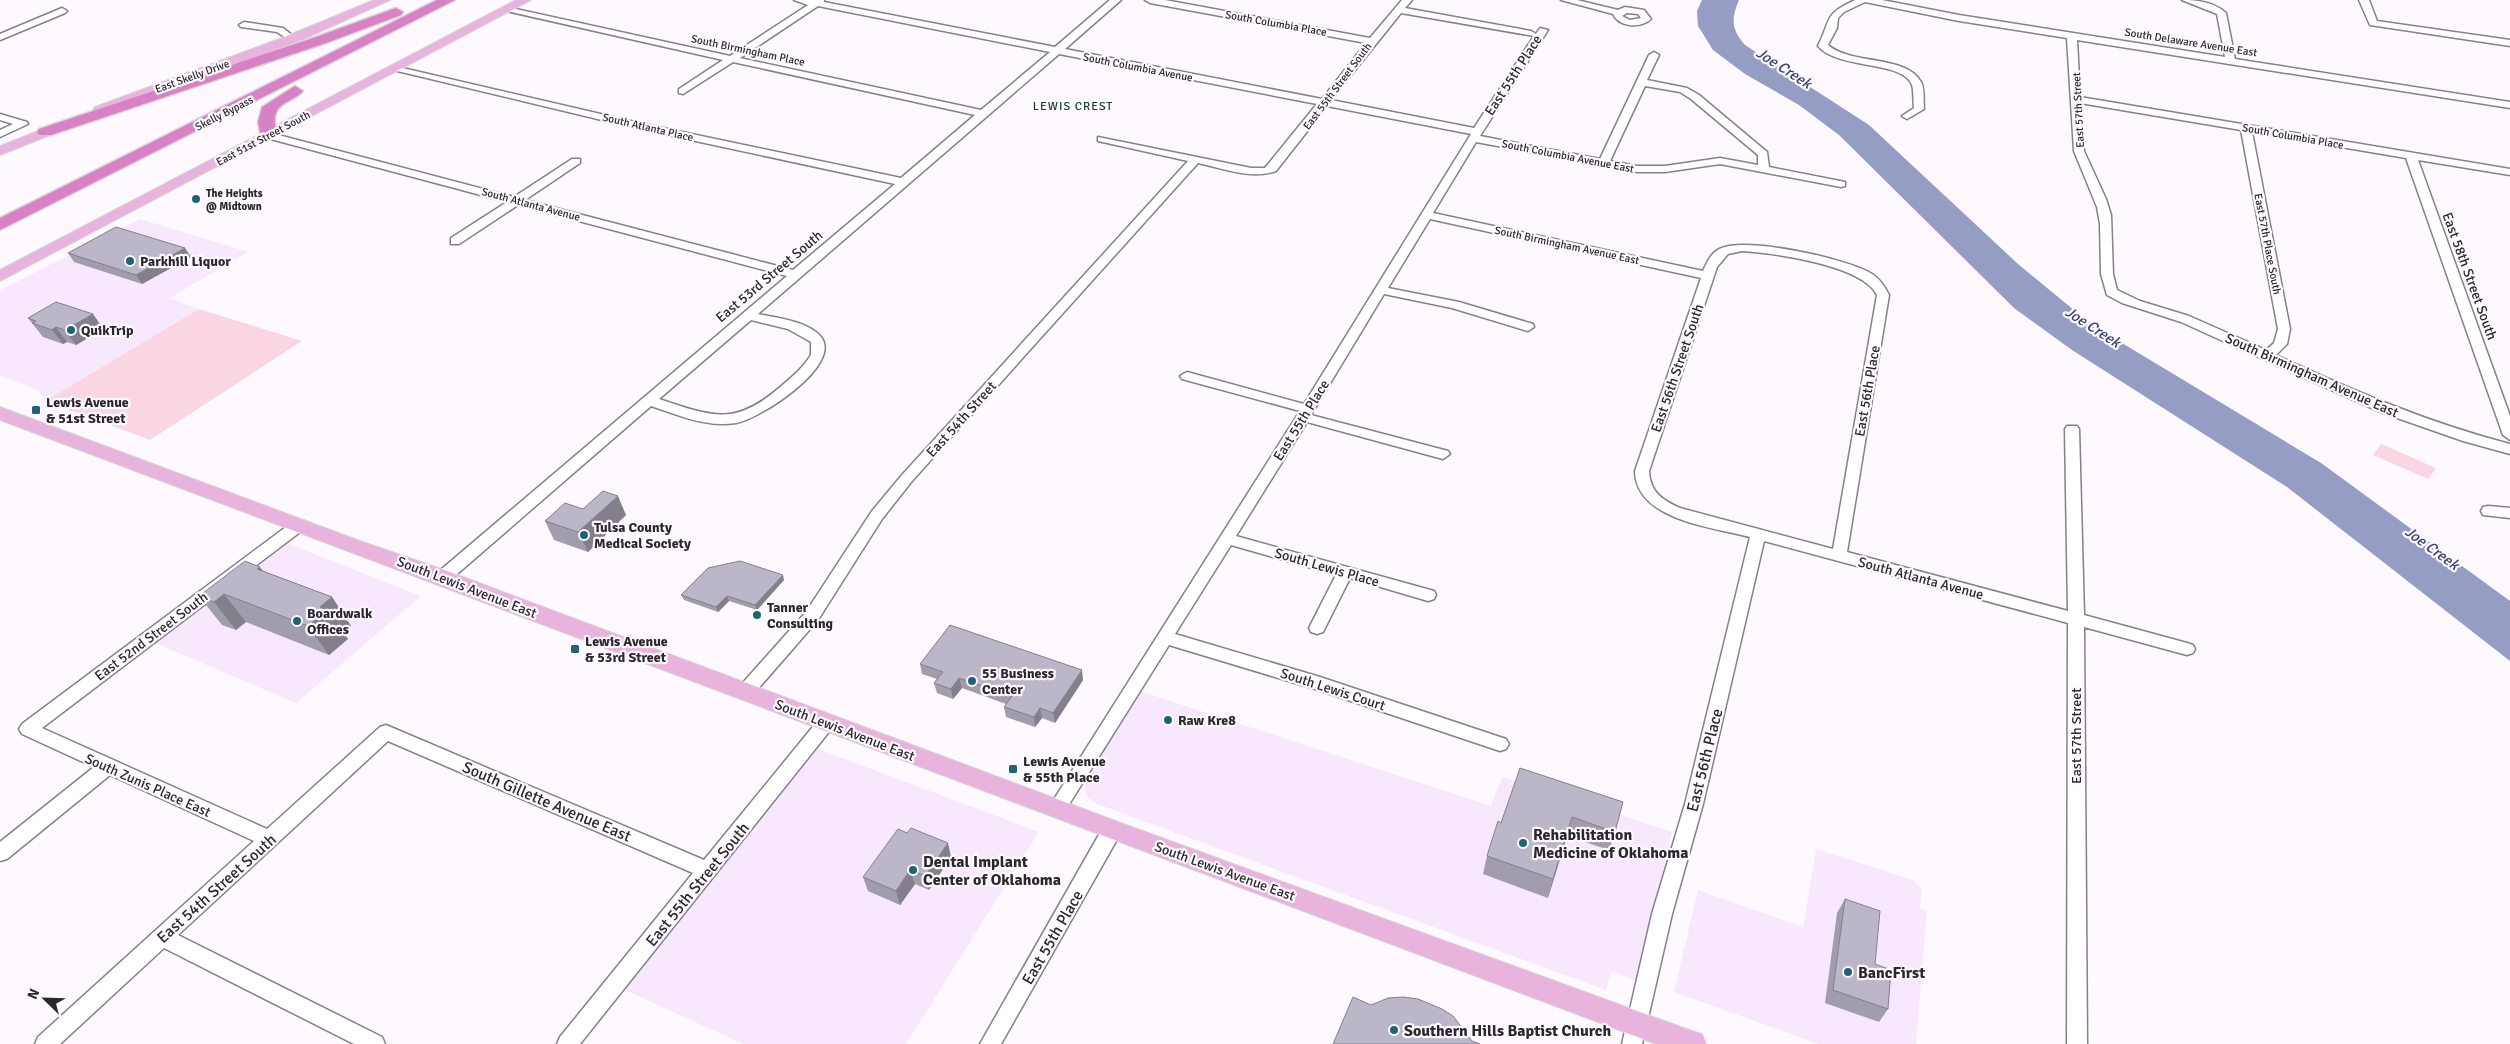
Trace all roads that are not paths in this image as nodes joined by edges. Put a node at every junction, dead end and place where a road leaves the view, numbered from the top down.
1 (384, 0) edge
2 (448, 0) edge
3 (464, 0) edge
4 (525, 0) edge
5 (799, 0) edge
6 (1116, 0) edge
7 (1150, 0) edge
8 (1407, 0) edge
9 (1566, 0) edge
10 (1862, 0) edge
11 (1868, 0) edge
12 (2187, 0) edge
13 (2364, 0) edge
14 (424, 2) edge
15 (819, 2) edge
16 (507, 10) junction
17 (1398, 10) junction
18 (62, 11) dead end
19 (1618, 13) dead end
20 (244, 25) dead end
21 (1543, 30) dead end
22 (1531, 34) dead end
23 (2072, 36) junction
24 (0, 37) edge
25 (292, 39) junction
26 (1372, 40) junction
27 (2510, 43) edge
28 (1057, 51) junction
29 (1654, 55) dead end
30 (731, 60) junction
31 (2231, 61) junction
32 (394, 69) junction
33 (1641, 82) junction
34 (683, 91) dead end
35 (2076, 99) junction
36 (1323, 104) junction
37 (2510, 105) edge
38 (984, 114) junction
39 (1907, 116) dead end
40 (0, 117) edge
41 (2246, 128) junction
42 (45, 132) junction
43 (0, 134) edge
44 (268, 135) junction
45 (1475, 135) junction
46 (1102, 138) dead end
47 (0, 151) edge
48 (2411, 156) junction
49 (1195, 159) junction
50 (576, 162) dead end
51 (1603, 164) junction
52 (1762, 168) junction
53 (2510, 172) edge
54 (903, 182) junction
55 (1841, 184) dead end
56 (516, 200) junction
57 (0, 211) edge
58 (1426, 215) junction
59 (0, 225) edge
60 (454, 241) dead end
61 (794, 274) junction
62 (0, 276) edge
63 (1708, 276) junction
64 (1880, 287) joint
65 (1380, 290) junction
66 (2115, 296) joint
67 (747, 315) junction
68 (1528, 327) dead end
69 (2268, 355) junction
70 (1187, 376) dead end
71 (647, 400) junction
72 (0, 413) edge
73 (1305, 413) junction
74 (2072, 429) dead end
75 (2510, 435) edge
76 (2510, 449) edge
77 (1443, 454) dead end
78 (1657, 502) joint
79 (2488, 511) dead end
80 (2510, 513) edge
81 (298, 525) junction
82 (1758, 534) junction
83 (1226, 538) junction
84 (1839, 556) junction
85 (1345, 572) junction
86 (443, 576) junction
87 (1428, 595) dead end
88 (2076, 619) junction
89 (1317, 628) dead end
90 (1164, 637) junction
91 (2187, 649) dead end
92 (745, 692) junction
93 (826, 723) junction
94 (28, 729) joint
95 (386, 732) joint
96 (1500, 744) dead end
97 (107, 767) junction
98 (1057, 810) junction
99 (1112, 830) junction
100 (269, 839) junction
101 (0, 853) edge
102 (708, 871) junction
103 (162, 937) junction
104 (1634, 1033) edge
105 (45, 1044) edge
106 (375, 1044) edge
107 (567, 1044) edge
108 (990, 1044) edge
109 (1692, 1044) edge
110 (2077, 1044) edge

1 - 25 main road, East Skelly Drive
2 - 59 highway, Skelly Bypass
3 - 44 highway
4 - 16 main road, East 51st Street South
5 - 15 street, South Columbia Avenue
6 - 28 street, East 53rd Street South
7 - 26 street, South Columbia Place
8 - 17 street, East 55th Street South
9 - 19 street
10 - 39 street
11 - 23 street, South Delaware Avenue East
12 - 31 street
13 - 27 street
14 - 42 highway
14 - 57 highway, Skelly Bypass
15 - 28 street, South Columbia Avenue
15 - 30 street
16 - 30 street, South Birmingham Place
16 - 32 main road, East 51st Street South
17 - 22 street
17 - 26 street, East 55th Street South
18 - 24 street
20 - 25 street
21 - 45 street, East 55th Place
23 - 31 street, South Delaware Avenue East
23 - 35 street, East 57th Street
25 - 42 main road, East Skelly Drive
26 - 36 street, East 55th Street South
28 - 36 street, South Columbia Avenue
28 - 38 street, East 53rd Street South
29 - 33 street
30 - 34 street
30 - 38 street, South Birmingham Place
31 - 37 street, South Delaware Avenue East
32 - 44 main road, East 51st Street South
32 - 54 street, South Atlanta Place
33 - 51 street
33 - 52 street
35 - 41 street, South Columbia Place
35 - 66 street, East 57th Street
36 - 45 street, South Columbia Avenue
36 - 49 street, East 55th Street South
38 - 54 street, East 53rd Street South
40 - 43 street
41 - 48 street, South Columbia Place
41 - 69 street, East 57th Place South
42 - 47 main road, East Skelly Drive
44 - 56 street, South Atlanta Avenue
44 - 62 main road, East 51st Street South
45 - 51 street, South Columbia Avenue East
45 - 58 street, East 55th Place
46 - 49 street
48 - 53 street, South Columbia Place
48 - 75 street, East 58th Street South
49 - 92 street, East 54th Street
50 - 56 street
51 - 52 street, South Columbia Avenue East
52 - 55 street, South Columbia Avenue East
54 - 61 street, East 53rd Street South
56 - 60 street
56 - 61 street, South Atlanta Avenue
58 - 63 street, South Birmingham Avenue East
58 - 65 street, East 55th Place
61 - 67 street, East 53rd Street South
63 - 64 street, East 56th Street South
63 - 78 street, East 56th Street South
64 - 84 street, East 56th Place
65 - 68 street
65 - 73 street, East 55th Place
66 - 69 street, South Birmingham Avenue East
67 - 71 street, East 53rd Street South
67 - 71 street
69 - 76 street, South Birmingham Avenue East
70 - 73 street
71 - 86 street, East 53rd Street South
72 - 81 main road, South Lewis Avenue East
73 - 77 street
73 - 83 street, East 55th Place
74 - 88 street, East 57th Street
78 - 82 street, South Atlanta Avenue
79 - 80 street
81 - 86 main road, South Lewis Avenue East
81 - 94 street, East 52nd Street South
82 - 84 street, South Atlanta Avenue
82 - 104 street, East 56th Place
83 - 85 street, South Lewis Place
83 - 90 street, East 55th Place
84 - 88 street, South Atlanta Avenue
85 - 87 street, South Lewis Place
85 - 89 street
86 - 92 main road, South Lewis Avenue East
88 - 91 street, South Atlanta Avenue
88 - 110 street, East 57th Street
90 - 96 street, South Lewis Court
90 - 98 street, East 55th Place
92 - 93 main road, South Lewis Avenue East
93 - 98 main road, South Lewis Avenue East
93 - 102 street, East 55th Street South
94 - 97 street, South Zunis Place East
95 - 100 street, East 54th Street South
95 - 102 street, South Gillette Avenue East
97 - 100 street, South Zunis Place East
97 - 101 street
98 - 99 main road, South Lewis Avenue East
99 - 104 main road, South Lewis Avenue East
99 - 108 street, East 55th Place
100 - 103 street, East 54th Street South
102 - 107 street, East 55th Street South
103 - 105 street, East 54th Street South
103 - 106 street
104 - 109 main road, South Lewis Avenue East

